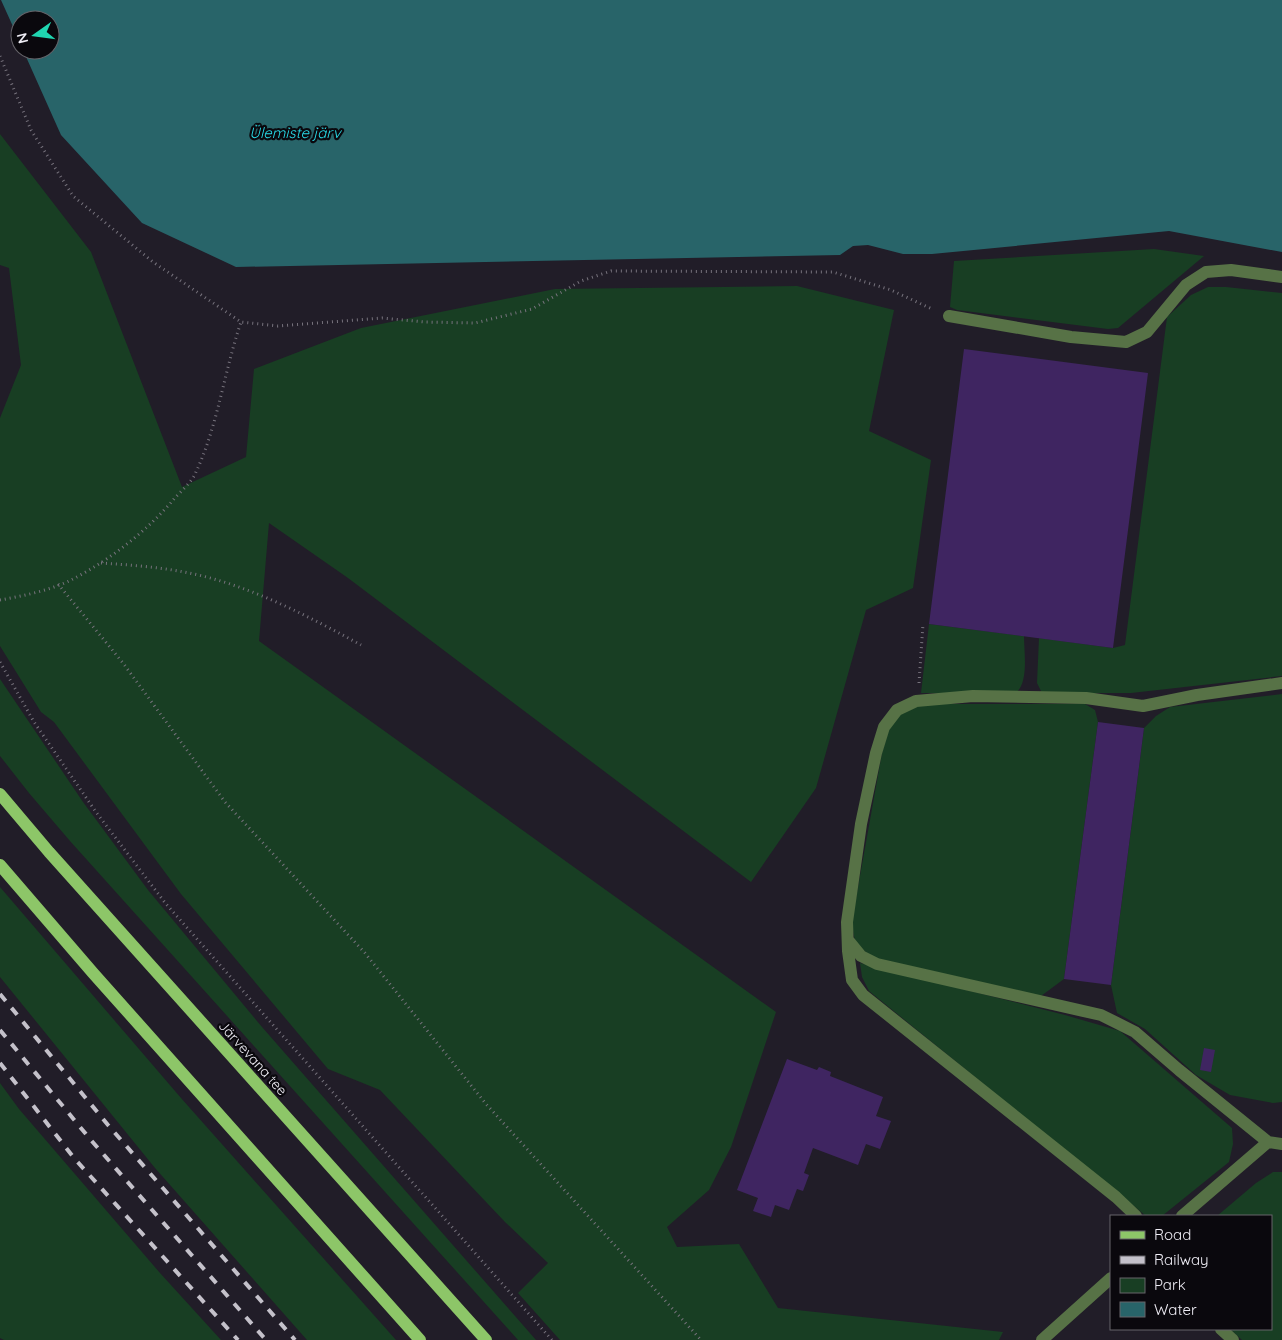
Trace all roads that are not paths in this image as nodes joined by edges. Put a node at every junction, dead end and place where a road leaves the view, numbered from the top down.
1 (1282, 277) edge
2 (949, 316) road end
3 (1282, 683) edge
4 (0, 794) edge
5 (0, 865) edge
6 (848, 940) junction
7 (1268, 1142) junction
8 (1282, 1144) edge
9 (1135, 1215) edge
10 (1183, 1215) edge
11 (1110, 1279) edge
12 (1222, 1330) edge
13 (420, 1340) edge
14 (486, 1340) edge
15 (1042, 1340) edge
16 (1233, 1340) edge

1 - 2 lane
3 - 6 lane
4 - 14 main road, Järvevana tee
5 - 13 main road
6 - 7 lane
6 - 9 lane
7 - 8 lane
7 - 10 lane
11 - 15 lane
12 - 16 lane

